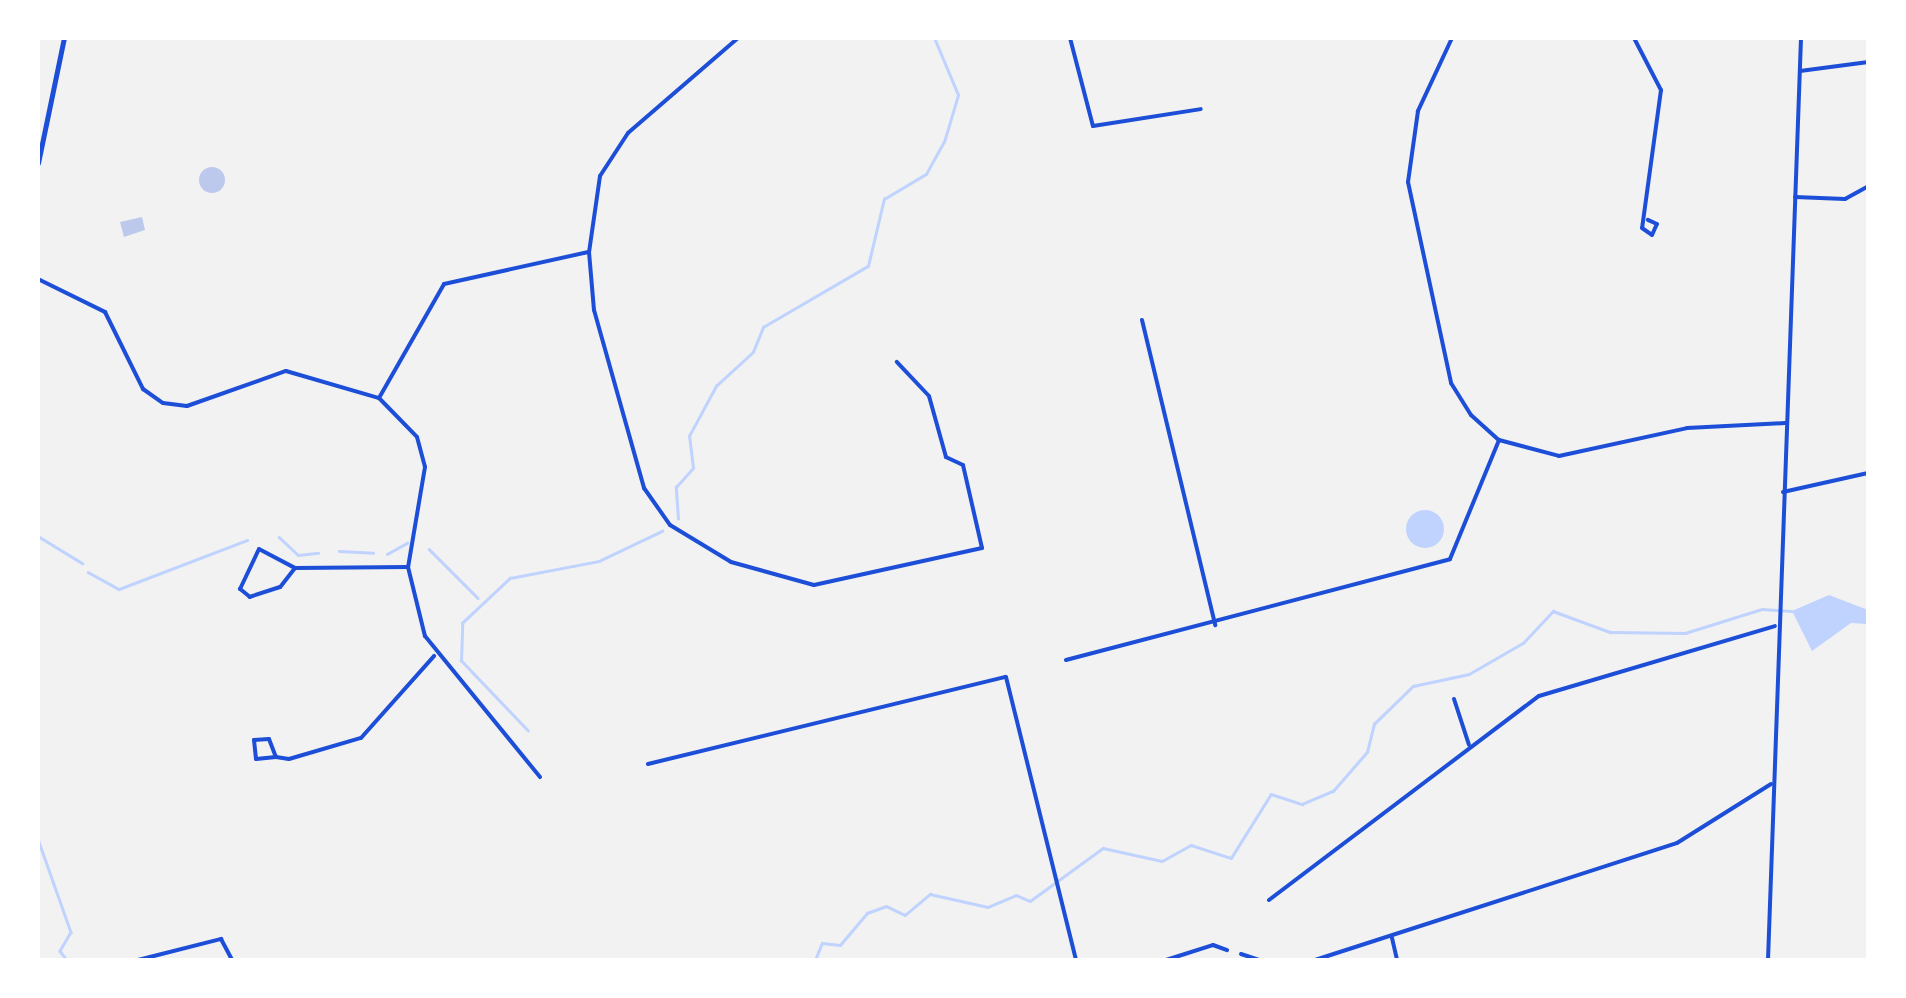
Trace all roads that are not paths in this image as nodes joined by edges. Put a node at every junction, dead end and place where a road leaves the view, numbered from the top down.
1 (64, 38) edge
2 (738, 38) edge
3 (1070, 38) edge
4 (1452, 38) edge
5 (1561, 38) edge
6 (1600, 38) edge
7 (1634, 38) edge
8 (1801, 38) edge
9 (1868, 62) edge
10 (1800, 71) junction
11 (1201, 108) dead end
12 (38, 164) edge
13 (1868, 186) edge
14 (1795, 197) junction
15 (1648, 220) dead end
16 (589, 252) junction
17 (38, 279) edge
18 (1142, 320) dead end
19 (897, 362) dead end
20 (379, 398) junction
21 (1786, 423) junction
22 (1499, 440) junction
23 (1868, 473) edge
24 (1783, 492) junction
25 (408, 567) junction
26 (295, 568) junction
27 (1215, 625) junction
28 (1775, 626) junction
29 (434, 656) junction
30 (1066, 660) dead end
31 (1454, 698) dead end
32 (1470, 744) junction
33 (276, 757) junction
34 (648, 764) dead end
35 (540, 777) dead end
36 (1771, 784) junction
37 (1269, 900) dead end
38 (1392, 938) junction
39 (1228, 950) dead end
40 (1241, 954) dead end
41 (138, 960) edge
42 (232, 960) edge
43 (1076, 960) edge
44 (1166, 960) edge
45 (1259, 960) edge
46 (1315, 960) edge
47 (1397, 960) edge
48 (1768, 960) edge

1 - 12 main road
2 - 16 street
3 - 11 street
4 - 22 street
5 - 6 street
7 - 15 street
8 - 10 street
9 - 10 street
10 - 14 street
13 - 14 street
14 - 21 street
16 - 19 street
16 - 20 street
17 - 20 street
18 - 27 street
20 - 25 street
21 - 22 street
21 - 24 street
22 - 27 street
23 - 24 street
24 - 28 street
25 - 26 street
25 - 29 street
26 - 26 street
27 - 30 street
28 - 32 street
28 - 36 street
29 - 33 street
29 - 35 street
31 - 32 street
32 - 37 street
33 - 33 street
34 - 43 street
36 - 38 street
36 - 48 street
38 - 46 street
38 - 47 street
39 - 44 street
40 - 45 street
41 - 42 street

